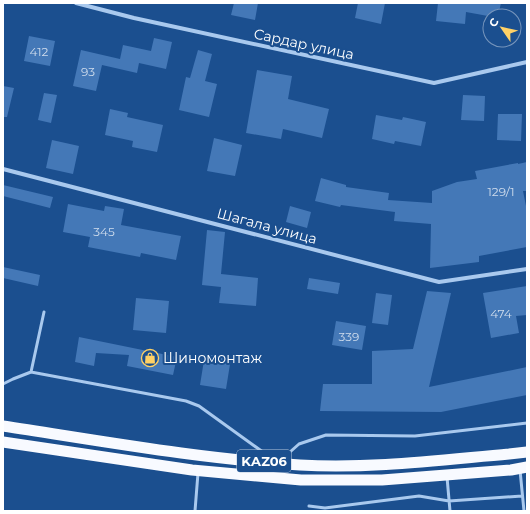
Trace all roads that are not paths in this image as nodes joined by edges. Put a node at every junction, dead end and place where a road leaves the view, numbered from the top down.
1 (76, 3) edge
2 (527, 62) edge
3 (3, 169) edge
4 (527, 269) edge
5 (44, 312) dead end
6 (31, 372) junction
7 (3, 384) edge
8 (527, 423) edge
9 (3, 426) edge
10 (3, 442) edge
11 (527, 452) edge
12 (278, 463) junction
13 (523, 468) edge
14 (198, 471) junction
15 (447, 475) junction
16 (522, 496) junction
17 (450, 501) junction
18 (309, 506) dead end
19 (325, 509) edge
20 (195, 511) edge
21 (450, 511) edge
22 (524, 511) edge

1 - 2 street, Сардар улица
3 - 4 street, Шагала улица
5 - 6 lane
6 - 7 lane
6 - 12 lane
8 - 12 lane
9 - 12 highway, KАZ06
10 - 14 highway, KАZ06
11 - 12 highway, KАZ06
13 - 15 highway, KАZ06
13 - 16 lane
14 - 15 highway, KАZ06
14 - 20 lane
15 - 17 lane
16 - 17 lane
16 - 22 lane
17 - 19 lane
17 - 21 lane
18 - 19 lane

